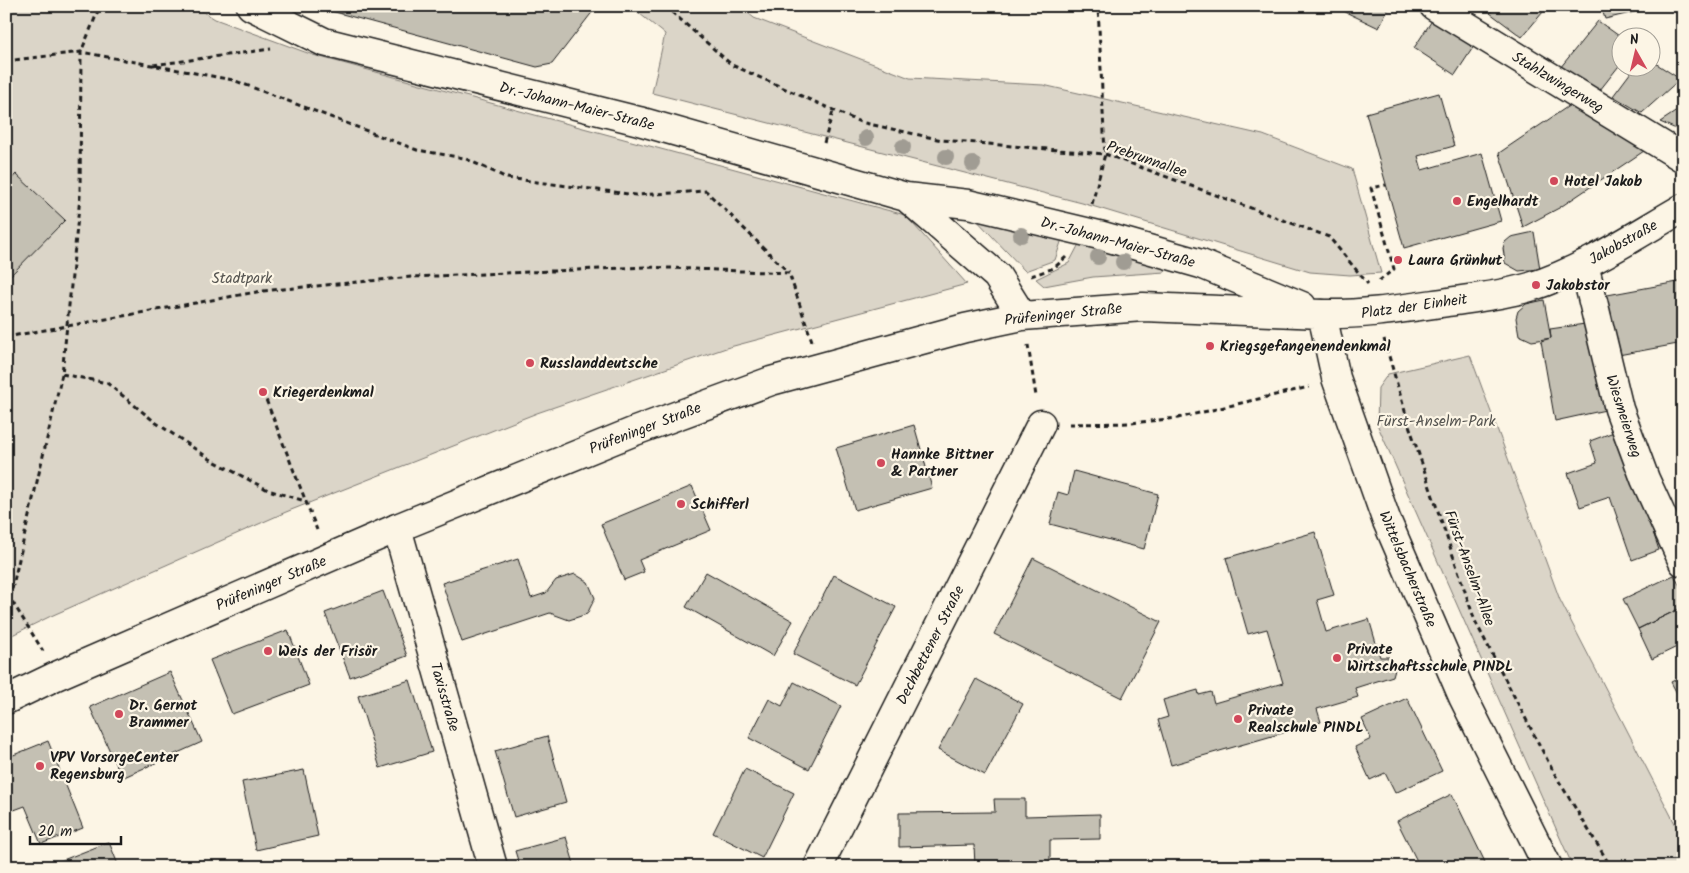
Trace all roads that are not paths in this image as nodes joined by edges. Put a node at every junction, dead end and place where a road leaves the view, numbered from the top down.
1 (251, 6) edge
2 (1434, 6) edge
3 (1683, 158) edge
4 (906, 197) junction
5 (1683, 208) edge
6 (1584, 264) junction
7 (1505, 293) joint
8 (1322, 314) junction
9 (1022, 316) junction
10 (1041, 424) road end
11 (397, 528) junction
12 (1683, 562) edge
13 (6, 700) edge
14 (493, 867) edge
15 (818, 867) edge
16 (1548, 867) edge

1 - 4 street, Dr.-Johann-Maier-Straße
2 - 3 street, Stahlzwingerweg
4 - 8 street, Dr.-Johann-Maier-Straße
4 - 9 street, Dr.-Johann-Maier-Straße
5 - 6 street, Jakobstraße
6 - 7 street, Jakobstraße
6 - 12 street, Wiesmeierweg
7 - 8 street, Platz der Einheit
8 - 9 street, Prüfeninger Straße
8 - 16 street, Wittelsbacherstraße
9 - 11 street, Prüfeninger Straße
10 - 15 street, Dechbettener Straße
11 - 13 street, Prüfeninger Straße
11 - 14 street, Taxisstraße

